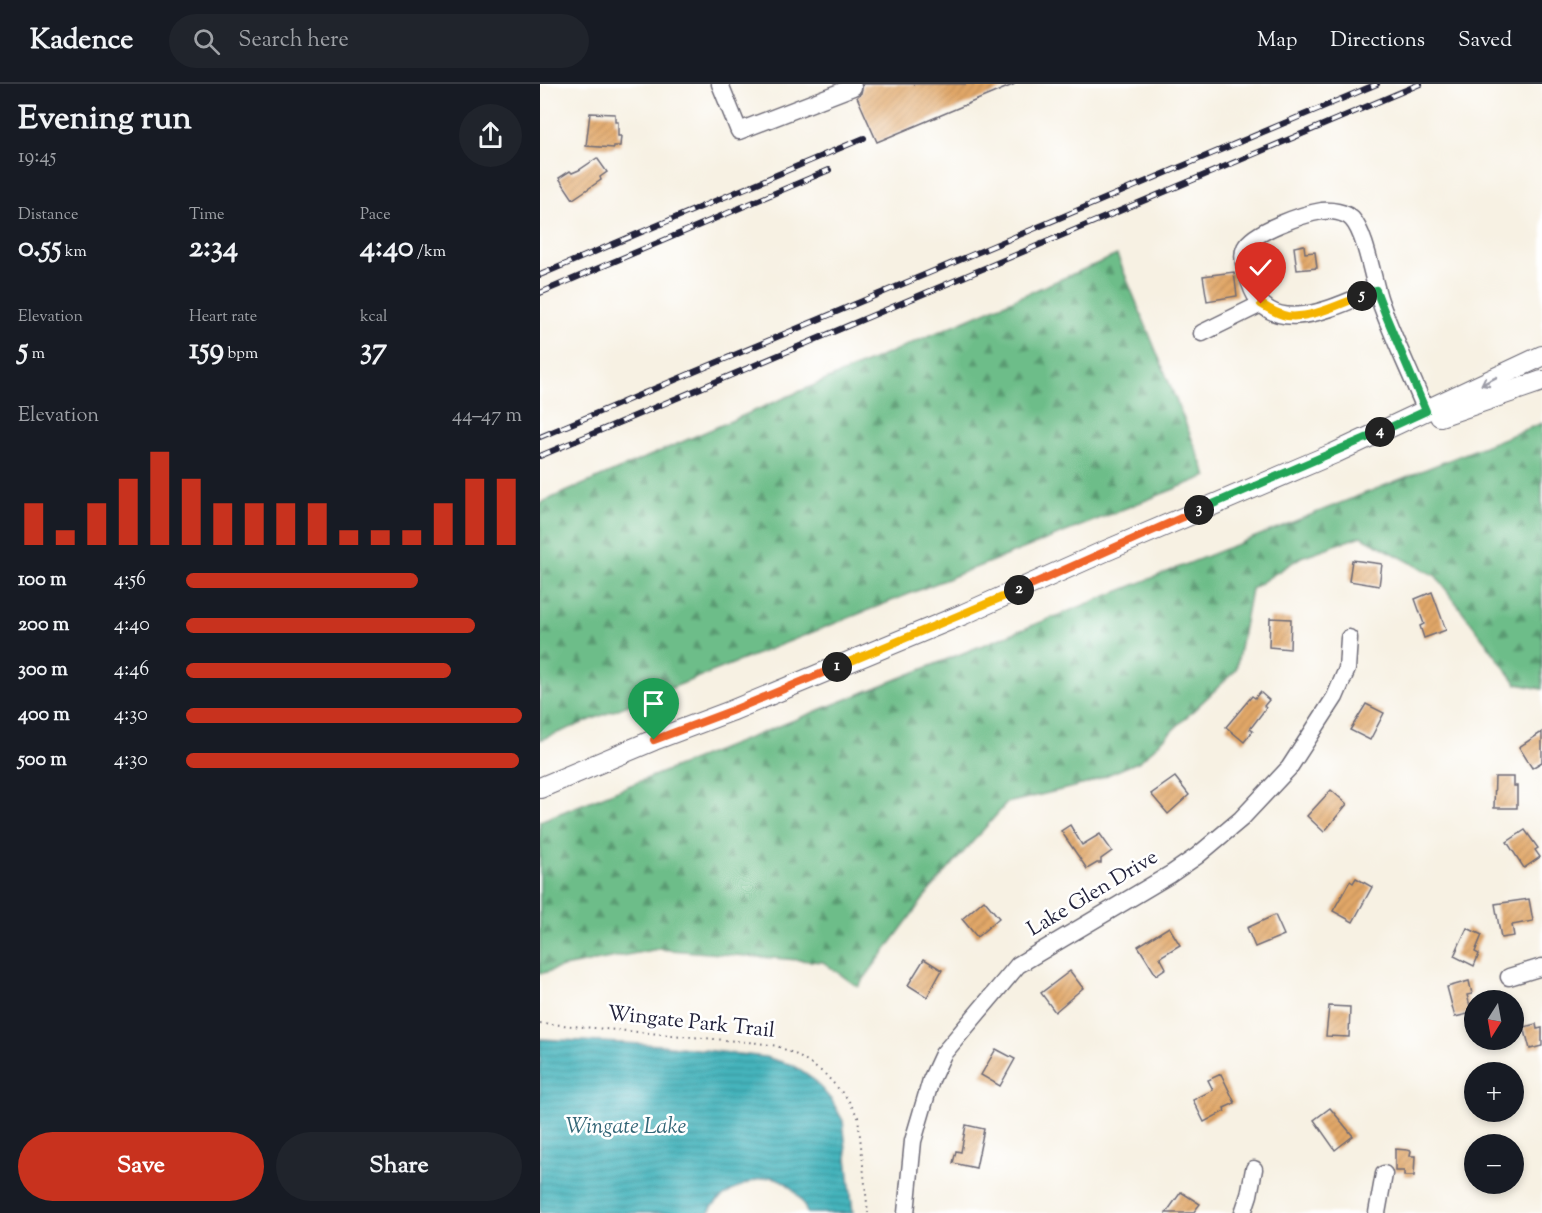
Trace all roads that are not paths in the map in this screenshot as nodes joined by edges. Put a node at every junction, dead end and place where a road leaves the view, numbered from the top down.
1 (720, 84) edge
2 (853, 87) dead end
3 (1376, 290) junction
4 (1261, 304) junction
5 (1202, 333) dead end
6 (1542, 356) edge
7 (1542, 381) edge
8 (1426, 411) junction
9 (1335, 453) junction
10 (1349, 638) dead end
11 (540, 788) edge
12 (1542, 967) edge
13 (1509, 977) dead end
14 (1254, 1169) dead end
15 (1384, 1174) dead end
16 (906, 1213) edge
17 (1243, 1213) edge
18 (1377, 1213) edge

1 - 2 street
3 - 4 street
3 - 4 street
3 - 8 street
4 - 5 street
6 -> 8 main road
7 - 9 main road
8 - 9 main road
9 - 11 main road
10 - 16 street, Lake Glen Drive
12 - 13 street
14 - 17 street
15 - 18 street

